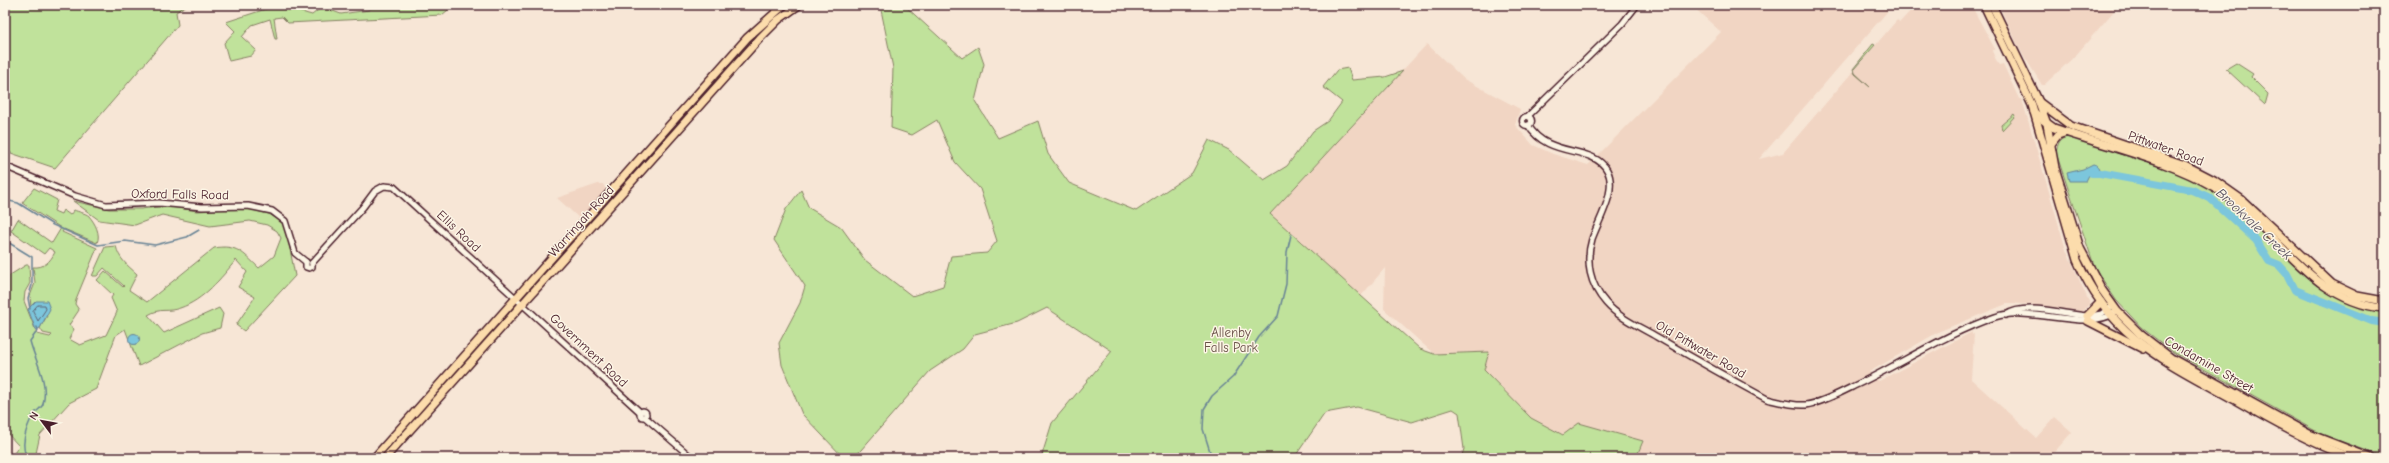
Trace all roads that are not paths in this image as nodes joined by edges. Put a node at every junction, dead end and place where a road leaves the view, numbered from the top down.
1 (784, 5) edge
2 (799, 5) edge
3 (1637, 5) edge
4 (1984, 5) edge
5 (1992, 5) edge
6 (2039, 102) junction
7 (2034, 112) junction
8 (2047, 124) junction
9 (2067, 132) junction
10 (2050, 145) junction
11 (5, 166) edge
12 (384, 186) joint
13 (516, 299) junction
14 (2384, 301) edge
15 (2100, 302) junction
16 (522, 304) junction
17 (2115, 308) junction
18 (2384, 308) edge
19 (2109, 313) junction
20 (2087, 318) junction
21 (2149, 351) junction
22 (2302, 434) junction
23 (374, 458) edge
24 (385, 458) edge
25 (692, 458) edge
26 (2352, 458) edge
27 (2371, 458) edge

1 - 13 main road, Warringah Road
2 - 16 main road, Warringah Road
3 - 20 street, Old Pittwater Road
4 - 7 main road
5 - 6 main road, Pittwater Road
6 - 8 main road, Condamine Street
6 - 14 main road, Pittwater Road
7 - 8 main road
7 - 15 main road, Condamine Street
8 - 9 main road, Pittwater Road
8 - 10 main road, Condamine Street
9 - 10 main road
9 - 18 main road, Pittwater Road
10 - 17 main road, Condamine Street
11 - 12 street, Oxford Falls Road
12 - 13 street, Ellis Road
13 - 16 street, Ellis Road
13 - 23 main road, Warringah Road
15 - 19 main road, Condamine Street
15 - 20 main road
16 - 24 main road, Warringah Road
16 - 25 street, Government Road
17 - 19 street, Old Pittwater Road
17 - 22 main road, Condamine Street
19 - 20 street, Old Pittwater Road
19 - 21 main road, Condamine Street
20 - 21 main road
21 - 22 main road, Condamine Street
22 - 26 main road, Condamine Street
22 - 27 main road, Condamine Street

